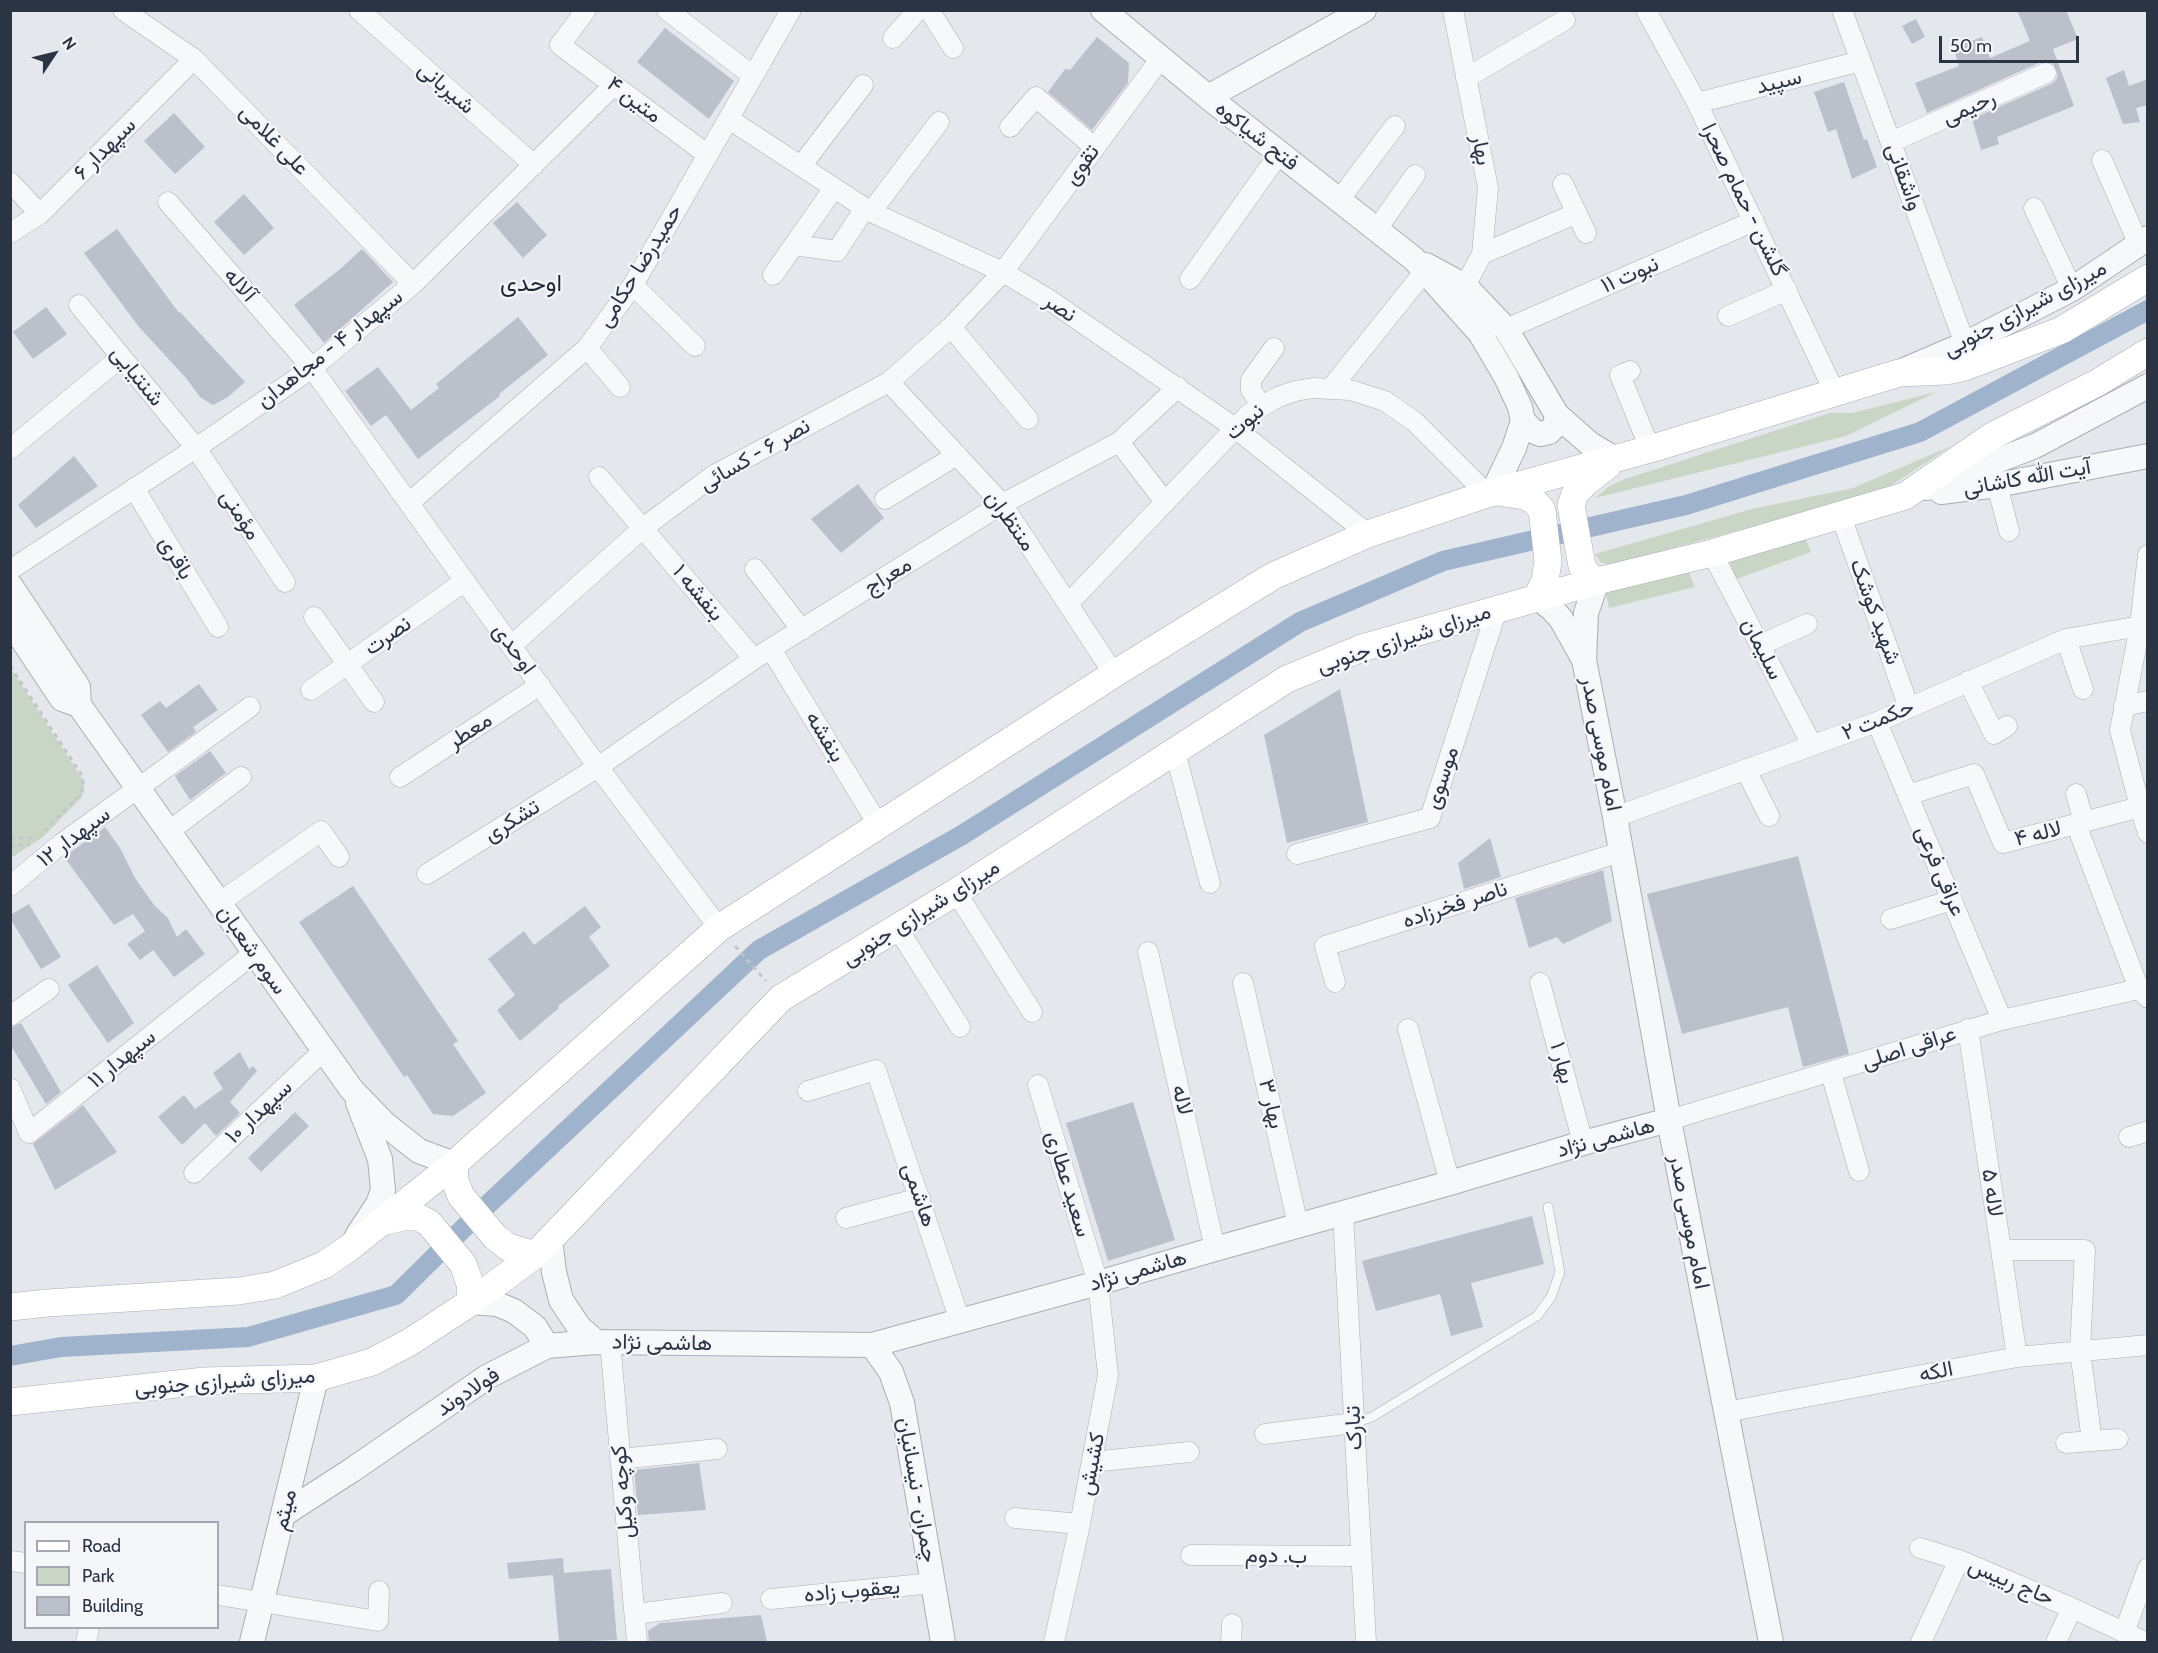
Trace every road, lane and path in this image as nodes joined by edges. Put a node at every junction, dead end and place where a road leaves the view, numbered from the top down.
1 (123, 10) edge
2 (359, 10) edge
3 (586, 10) edge
4 (667, 10) edge
5 (918, 10) edge
6 (929, 10) edge
7 (1103, 10) edge
8 (1364, 10) edge
9 (1453, 10) edge
10 (1646, 10) edge
11 (1842, 10) edge
12 (783, 14) edge
13 (1565, 20) dead end
14 (893, 38) dead end
15 (952, 48) dead end
16 (1161, 58) junction
17 (194, 59) junction
18 (1861, 61) junction
19 (2046, 74) dead end
20 (753, 76) junction
21 (1466, 78) junction
22 (614, 85) junction
23 (863, 85) dead end
24 (1208, 97) junction
25 (1697, 103) junction
26 (729, 119) junction
27 (939, 122) dead end
28 (1395, 126) dead end
29 (1010, 127) dead end
30 (1891, 142) junction
31 (1095, 148) junction
32 (1279, 154) junction
33 (708, 155) junction
34 (2102, 160) dead end
35 (534, 165) junction
36 (801, 166) junction
37 (1415, 175) dead end
38 (10, 182) edge
39 (1563, 184) dead end
40 (834, 188) junction
41 (1339, 200) junction
42 (168, 202) dead end
43 (2034, 208) dead end
44 (868, 210) junction
45 (1576, 213) junction
46 (40, 214) junction
47 (1754, 220) junction
48 (1377, 229) junction
49 (10, 233) edge
50 (1586, 233) dead end
51 (2143, 242) edge
52 (794, 245) junction
53 (1482, 254) junction
54 (1419, 265) junction
55 (1004, 272) junction
56 (773, 275) dead end
57 (2148, 278) edge
58 (1190, 279) dead end
59 (413, 284) junction
60 (633, 285) junction
61 (1465, 286) junction
62 (2072, 289) junction
63 (1787, 290) junction
64 (79, 305) dead end
65 (1728, 316) dead end
66 (951, 327) junction
67 (1506, 329) junction
68 (1965, 344) junction
69 (695, 346) dead end
70 (587, 348) junction
71 (1274, 348) dead end
72 (2148, 352) edge
73 (121, 357) junction
74 (312, 368) junction
75 (1630, 371) dead end
76 (1899, 373) junction
77 (889, 382) junction
78 (2148, 386) edge
79 (621, 387) dead end
80 (1178, 387) junction
81 (1331, 388) junction
82 (1835, 393) junction
83 (1261, 405) junction
84 (1557, 415) junction
85 (1028, 419) dead end
86 (1523, 421) junction
87 (1235, 428) junction
88 (1119, 442) junction
89 (196, 448) junction
90 (10, 449) edge
91 (1650, 449) junction
92 (957, 455) junction
93 (2148, 456) edge
94 (1615, 459) junction
95 (599, 477) dead end
96 (1997, 485) junction
97 (134, 489) junction
98 (1490, 493) junction
99 (1905, 496) junction
100 (885, 499) dead end
101 (1165, 502) junction
102 (409, 503) junction
103 (1002, 504) junction
104 (1841, 516) junction
105 (643, 528) junction
106 (2009, 531) dead end
107 (1368, 534) junction
108 (1712, 552) junction
109 (2148, 555) edge
110 (755, 569) dead end
111 (10, 570) edge
112 (465, 581) junction
113 (1597, 581) junction
114 (285, 582) dead end
115 (10, 585) edge
116 (1537, 597) junction
117 (1068, 604) junction
118 (1497, 609) junction
119 (314, 617) dead end
120 (10, 621) edge
121 (1807, 624) dead end
122 (2140, 626) junction
123 (218, 627) dead end
124 (802, 630) junction
125 (2066, 639) junction
126 (1760, 645) junction
127 (511, 646) junction
128 (771, 648) junction
129 (754, 659) junction
130 (1584, 660) junction
131 (347, 664) junction
132 (10, 666) edge
133 (1114, 674) junction
134 (1968, 681) junction
135 (540, 686) junction
136 (2083, 689) dead end
137 (311, 690) dead end
138 (2148, 701) edge
139 (374, 702) dead end
140 (79, 705) junction
141 (2124, 706) junction
142 (250, 707) dead end
143 (1909, 708) junction
144 (1877, 722) junction
145 (2007, 726) dead end
146 (1812, 745) junction
147 (1175, 752) junction
148 (598, 767) junction
149 (1746, 770) junction
150 (241, 777) dead end
151 (400, 777) dead end
152 (138, 789) junction
153 (2076, 794) dead end
154 (1908, 795) junction
155 (2141, 795) edge
156 (1770, 816) dead end
157 (1615, 818) junction
158 (2080, 823) junction
159 (879, 826) junction
160 (168, 832) junction
161 (2148, 833) edge
162 (10, 838) edge
163 (1620, 852) junction
164 (1297, 854) dead end
165 (339, 857) dead end
166 (427, 874) dead end
167 (1210, 883) dead end
168 (10, 886) edge
169 (956, 892) junction
170 (1952, 900) junction
171 (219, 903) junction
172 (1891, 920) dead end
173 (898, 929) junction
174 (728, 938) junction
175 (1148, 952) dead end
176 (254, 953) junction
177 (767, 982) dead end
178 (1335, 982) dead end
179 (1243, 983) dead end
180 (1540, 983) dead end
181 (49, 989) dead end
182 (2143, 994) edge
183 (1032, 1012) dead end
184 (10, 1016) edge
185 (2002, 1020) junction
186 (960, 1027) dead end
187 (1408, 1029) dead end
188 (1968, 1029) junction
189 (323, 1051) junction
190 (1831, 1073) junction
191 (1038, 1085) dead end
192 (10, 1088) edge
193 (352, 1090) junction
194 (808, 1091) dead end
195 (1669, 1120) junction
196 (1583, 1143) junction
197 (454, 1164) junction
198 (1859, 1171) dead end
199 (194, 1173) dead end
200 (1450, 1183) junction
201 (920, 1198) junction
202 (1548, 1207) dead end
203 (1343, 1213) junction
204 (846, 1218) dead end
205 (382, 1222) junction
206 (1298, 1225) junction
207 (542, 1247) junction
208 (349, 1248) junction
209 (1215, 1249) junction
210 (2001, 1250) junction
211 (1098, 1283) junction
212 (471, 1302) junction
213 (10, 1307) edge
214 (960, 1321) junction
215 (603, 1342) junction
216 (872, 1345) junction
217 (2148, 1345) edge
218 (547, 1346) junction
219 (2080, 1351) junction
220 (2017, 1357) junction
221 (316, 1378) junction
222 (10, 1402) edge
223 (1726, 1412) junction
224 (1354, 1423) junction
225 (1265, 1434) dead end
226 (2118, 1438) dead end
227 (2092, 1441) junction
228 (2066, 1443) dead end
229 (717, 1449) dead end
230 (1189, 1452) dead end
231 (620, 1459) junction
232 (296, 1462) junction
233 (1092, 1462) junction
234 (352, 1470) junction
235 (284, 1514) junction
236 (1015, 1518) dead end
237 (1080, 1524) junction
238 (1920, 1548) dead end
239 (1191, 1555) dead end
240 (1362, 1556) junction
241 (1959, 1560) junction
242 (2148, 1568) edge
243 (933, 1582) junction
244 (379, 1591) dead end
245 (219, 1595) edge
246 (771, 1599) dead end
247 (261, 1603) junction
248 (722, 1603) dead end
249 (2072, 1608) junction
250 (635, 1614) junction
251 (2124, 1633) junction
252 (252, 1642) edge
253 (637, 1642) edge
254 (943, 1642) edge
255 (1054, 1642) edge
256 (1366, 1642) edge
257 (1771, 1642) edge
258 (1922, 1642) edge
259 (2056, 1642) edge
260 (2145, 1642) edge

1 - 17 street, علی غلامی
2 - 35 street, شیربانی
3 - 22 street, متین ۴
4 - 20 street
5 - 14 street
6 - 15 street
7 - 16 street, فتح شیاکوه
8 - 24 street
9 - 21 street, بهار
10 - 25 street, گلشن - حمام صحرا
11 - 18 street, واشقانی
12 - 20 street, حمیدرضا حکامی
13 - 21 street
16 - 24 street, فتح شیاکوه
16 - 31 street, تقوی
17 - 46 street, سپهدار ۶
17 - 59 street, علی غلامی
18 - 25 street, سپید
18 - 30 street, واشقانی
19 - 30 street, رحیمی
20 - 26 street, حمیدرضا حکامی
21 - 53 street, بهار
22 - 33 street, متین ۴
22 - 35 street, سپهدار ۴ - مجاهدان
23 - 36 street
24 - 32 street, فتح شیاکوه
25 - 47 street, گلشن - حمام صحرا
26 - 33 street, حمیدرضا حکامی
26 - 36 street, نصر
27 - 44 street
28 - 41 street
29 - 31 street
30 - 68 street, واشقانی
31 - 55 street, تقوی
32 - 41 street, فتح شیاکوه
32 - 58 street
33 - 60 street, حمیدرضا حکامی
34 - 51 street
35 - 59 street, سپهدار ۴ - مجاهدان
36 - 40 street, نصر
37 - 48 street
38 - 46 street
39 - 45 street
40 - 44 street, نصر
40 - 52 street
41 - 48 street, فتح شیاکوه
42 - 74 street, آلاله
43 - 62 street
44 - 52 street
44 - 55 street, نصر
45 - 50 street
45 - 53 street
46 - 49 street, سپهدار ۶
47 - 63 street, گلشن - حمام صحرا
47 - 67 street, نبوت ۱۱
48 - 54 street, فتح شیاکوه
51 - 62 street, میرزای شیرازی جنوبی
52 - 56 street
53 - 61 street, بهار
54 - 61 street, فتح شیاکوه
54 - 81 street
54 - 86 street, فتح شیاکوه
55 - 66 street, نصر ۶ - کسائی
55 - 80 street, نصر
57 - 76 main road, میرزای شیرازی جنوبی
59 - 74 street, سپهدار ۴ - مجاهدان
60 - 69 street
60 - 70 street, حمیدرضا حکامی
61 - 67 street, فتح شیاکوه
62 - 68 street, میرزای شیرازی جنوبی
63 - 65 street
63 - 82 street, گلشن - حمام صحرا
64 - 73 street, شنتیایی
66 - 77 street, نصر ۶ - کسائی
66 - 85 street
67 - 84 street, فتح شیاکوه
68 - 76 street, میرزای شیرازی جنوبی
70 - 79 street
70 - 102 street, حمیدرضا حکامی
71 - 83 street
72 - 99 main road, میرزای شیرازی جنوبی
73 - 89 street, شنتیایی
73 - 90 street
74 - 89 street, سپهدار ۴ - مجاهدان
74 - 102 street, اوحدی
75 - 91 street
76 - 82 main road, میرزای شیرازی جنوبی
77 - 92 street, منتظران
77 - 105 street, نصر ۶ - کسائی
78 - 99 street, میرزای شیرازی جنوبی
80 - 87 street, نصر
80 - 88 street, معراج
81 - 83 street, نبوت
81 - 98 street, نبوت
82 - 91 main road, میرزای شیرازی جنوبی
83 - 87 street, نبوت
84 - 86 street
84 - 94 street, فتح شیاکوه
86 - 98 street
87 - 101 street, نبوت
87 - 107 street, نصر
88 - 101 street
88 - 103 street, معراج
89 - 97 street, سپهدار ۴ - مجاهدان
89 - 114 street, مؤمنی
91 - 94 main road, میرزای شیرازی جنوبی
92 - 100 street
92 - 103 street, منتظران
93 - 96 street, آیت الله کاشانی
94 - 98 main road, میرزای شیرازی جنوبی
94 - 113 main road
95 - 105 street, بنفشه ۱
96 - 99 street, آیت الله کاشانی
96 - 106 street
97 - 111 street, سپهدار ۴ - مجاهدان
97 - 123 street, باقری
98 - 107 main road, میرزای شیرازی جنوبی
98 - 116 main road
99 - 104 main road, میرزای شیرازی جنوبی
101 - 117 street, نبوت
102 - 112 street, اوحدی
103 - 117 street, منتظران
103 - 124 street, معراج
104 - 108 main road, میرزای شیرازی جنوبی
104 - 143 street, شهید کوشک
105 - 127 street, نصر ۶ - کسائی
105 - 129 street, بنفشه ۱
107 - 133 main road, میرزای شیرازی جنوبی
108 - 113 main road, میرزای شیرازی جنوبی
108 - 126 street, سلیمان
109 - 122 street
110 - 124 street
112 - 127 street, اوحدی
112 - 131 street, نصرت
113 - 116 main road, میرزای شیرازی جنوبی
113 - 130 street, امام موسی صدر
115 - 140 street, سوم شعبان
116 - 118 main road, میرزای شیرازی جنوبی
116 - 130 street, امام موسی صدر
117 - 133 street, منتظران
118 - 147 main road, میرزای شیرازی جنوبی
118 - 164 street, موسوی
119 - 131 street
120 - 140 street, سوم شعبان
121 - 126 street
122 - 125 street, حکمت ۲
122 - 141 street
124 - 128 street, معراج
125 - 134 street, حکمت ۲
125 - 136 street
126 - 146 street, سلیمان
127 - 135 street, اوحدی
128 - 129 street, معراج
128 - 159 street, بنفشه
129 - 148 street, معراج
130 - 157 street, امام موسی صدر
131 - 137 street, نصرت
131 - 139 street
132 - 162 path
133 - 159 main road, میرزای شیرازی جنوبی
134 - 143 street, حکمت ۲
134 - 145 street
135 - 148 street, اوحدی
135 - 151 street, معطر
138 - 141 street
140 - 152 street, سوم شعبان
141 - 155 street
142 - 152 street, سپهدار ۱۲
143 - 144 street, حکمت ۲
144 - 146 street, حکمت ۲
144 - 154 street, عراقی فرعی
146 - 149 street, حکمت ۲
147 - 167 street
147 - 169 main road, میرزای شیرازی جنوبی
148 - 166 street, تشکری
148 - 174 street, اوحدی
149 - 156 street
149 - 157 street, حکمت ۲
150 - 160 street
152 - 160 street, سوم شعبان
152 - 168 street, سپهدار ۱۲
153 - 158 street
154 - 158 street, لاله ۴
154 - 170 street, عراقی فرعی
155 - 158 street
155 - 161 street
157 - 163 street, امام موسی صدر
158 - 182 street, لاله ۴
159 - 174 main road, میرزای شیرازی جنوبی
160 - 171 street, سوم شعبان
163 - 178 street, ناصر فخرزاده
163 - 195 street, امام موسی صدر
165 - 171 street
169 - 173 main road, میرزای شیرازی جنوبی
169 - 183 street
170 - 172 street
170 - 185 street, عراقی فرعی
171 - 176 street, سوم شعبان
173 - 186 street
173 - 207 main road, میرزای شیرازی جنوبی
174 - 177 path
174 - 197 main road, میرزای شیرازی جنوبی
175 - 209 street, لاله
176 - 189 street, سوم شعبان
176 - 192 street, سپهدار ۱۱
179 - 206 street, بهار ۳
180 - 196 street, بهار ۱
181 - 184 street
182 - 185 street, عراقی اصلی
185 - 188 street, عراقی اصلی
187 - 200 street
188 - 190 street, عراقی اصلی
188 - 210 street, لاله ۵
189 - 193 street, سوم شعبان
189 - 199 street, سپهدار ۱۰
190 - 195 street, عراقی اصلی
190 - 198 street
191 - 211 street, سعید عطاری
193 - 197 street, سوم شعبان
193 - 208 street
194 - 201 street, هاشمی
195 - 196 street, هاشمی نژاد
195 - 223 street, امام موسی صدر
196 - 200 street, هاشمی نژاد
197 - 205 main road, میرزای شیرازی جنوبی
197 - 207 main road
200 - 203 street, هاشمی نژاد
201 - 204 street
201 - 214 street, هاشمی
202 - 224 lane
203 - 206 street, هاشمی نژاد
203 - 224 street, تبارک
205 - 208 main road, میرزای شیرازی جنوبی
205 - 212 main road
206 - 209 street, هاشمی نژاد
207 - 212 main road, میرزای شیرازی جنوبی
207 - 215 street
208 - 213 main road, میرزای شیرازی جنوبی
209 - 211 street, هاشمی نژاد
210 - 219 street
210 - 220 street, لاله ۵
211 - 214 street, هاشمی نژاد
211 - 233 street, کشیش
212 - 218 street
212 - 221 main road, میرزای شیرازی جنوبی
214 - 216 street, هاشمی نژاد
215 - 216 street, هاشمی نژاد
215 - 218 street, فولادوند
215 - 231 street, کوچه وکیل
216 - 243 street, چمران - نیسانیان
217 - 219 street, الکه
218 - 234 street, فولادوند
219 - 220 street, الکه
219 - 227 street
220 - 223 street, الکه
221 - 222 main road, میرزای شیرازی جنوبی
221 - 232 street, میثم
223 - 257 street, امام موسی صدر
224 - 225 street
224 - 240 street, تبارک
226 - 227 street
227 - 228 street
229 - 231 street
230 - 233 street
231 - 250 street, کوچه وکیل
232 - 234 street
232 - 235 street, میثم
233 - 237 street, کشیش
234 - 235 street, فولادوند
235 - 247 street, میثم
236 - 237 street
237 - 255 street, کشیش
238 - 241 street
239 - 240 street, ب. دوم
240 - 256 street, تبارک
241 - 249 street, حاج رییس
241 - 258 street, حاج رییس
242 - 251 street
243 - 246 street, یعقوب زاده
243 - 254 street, چمران - نیسانیان
244 - 247 street
245 - 247 street
247 - 252 street, میثم
248 - 250 street
249 - 251 street, حاج رییس
249 - 259 street
250 - 253 street, کوچه وکیل
251 - 260 street, حاج رییس

